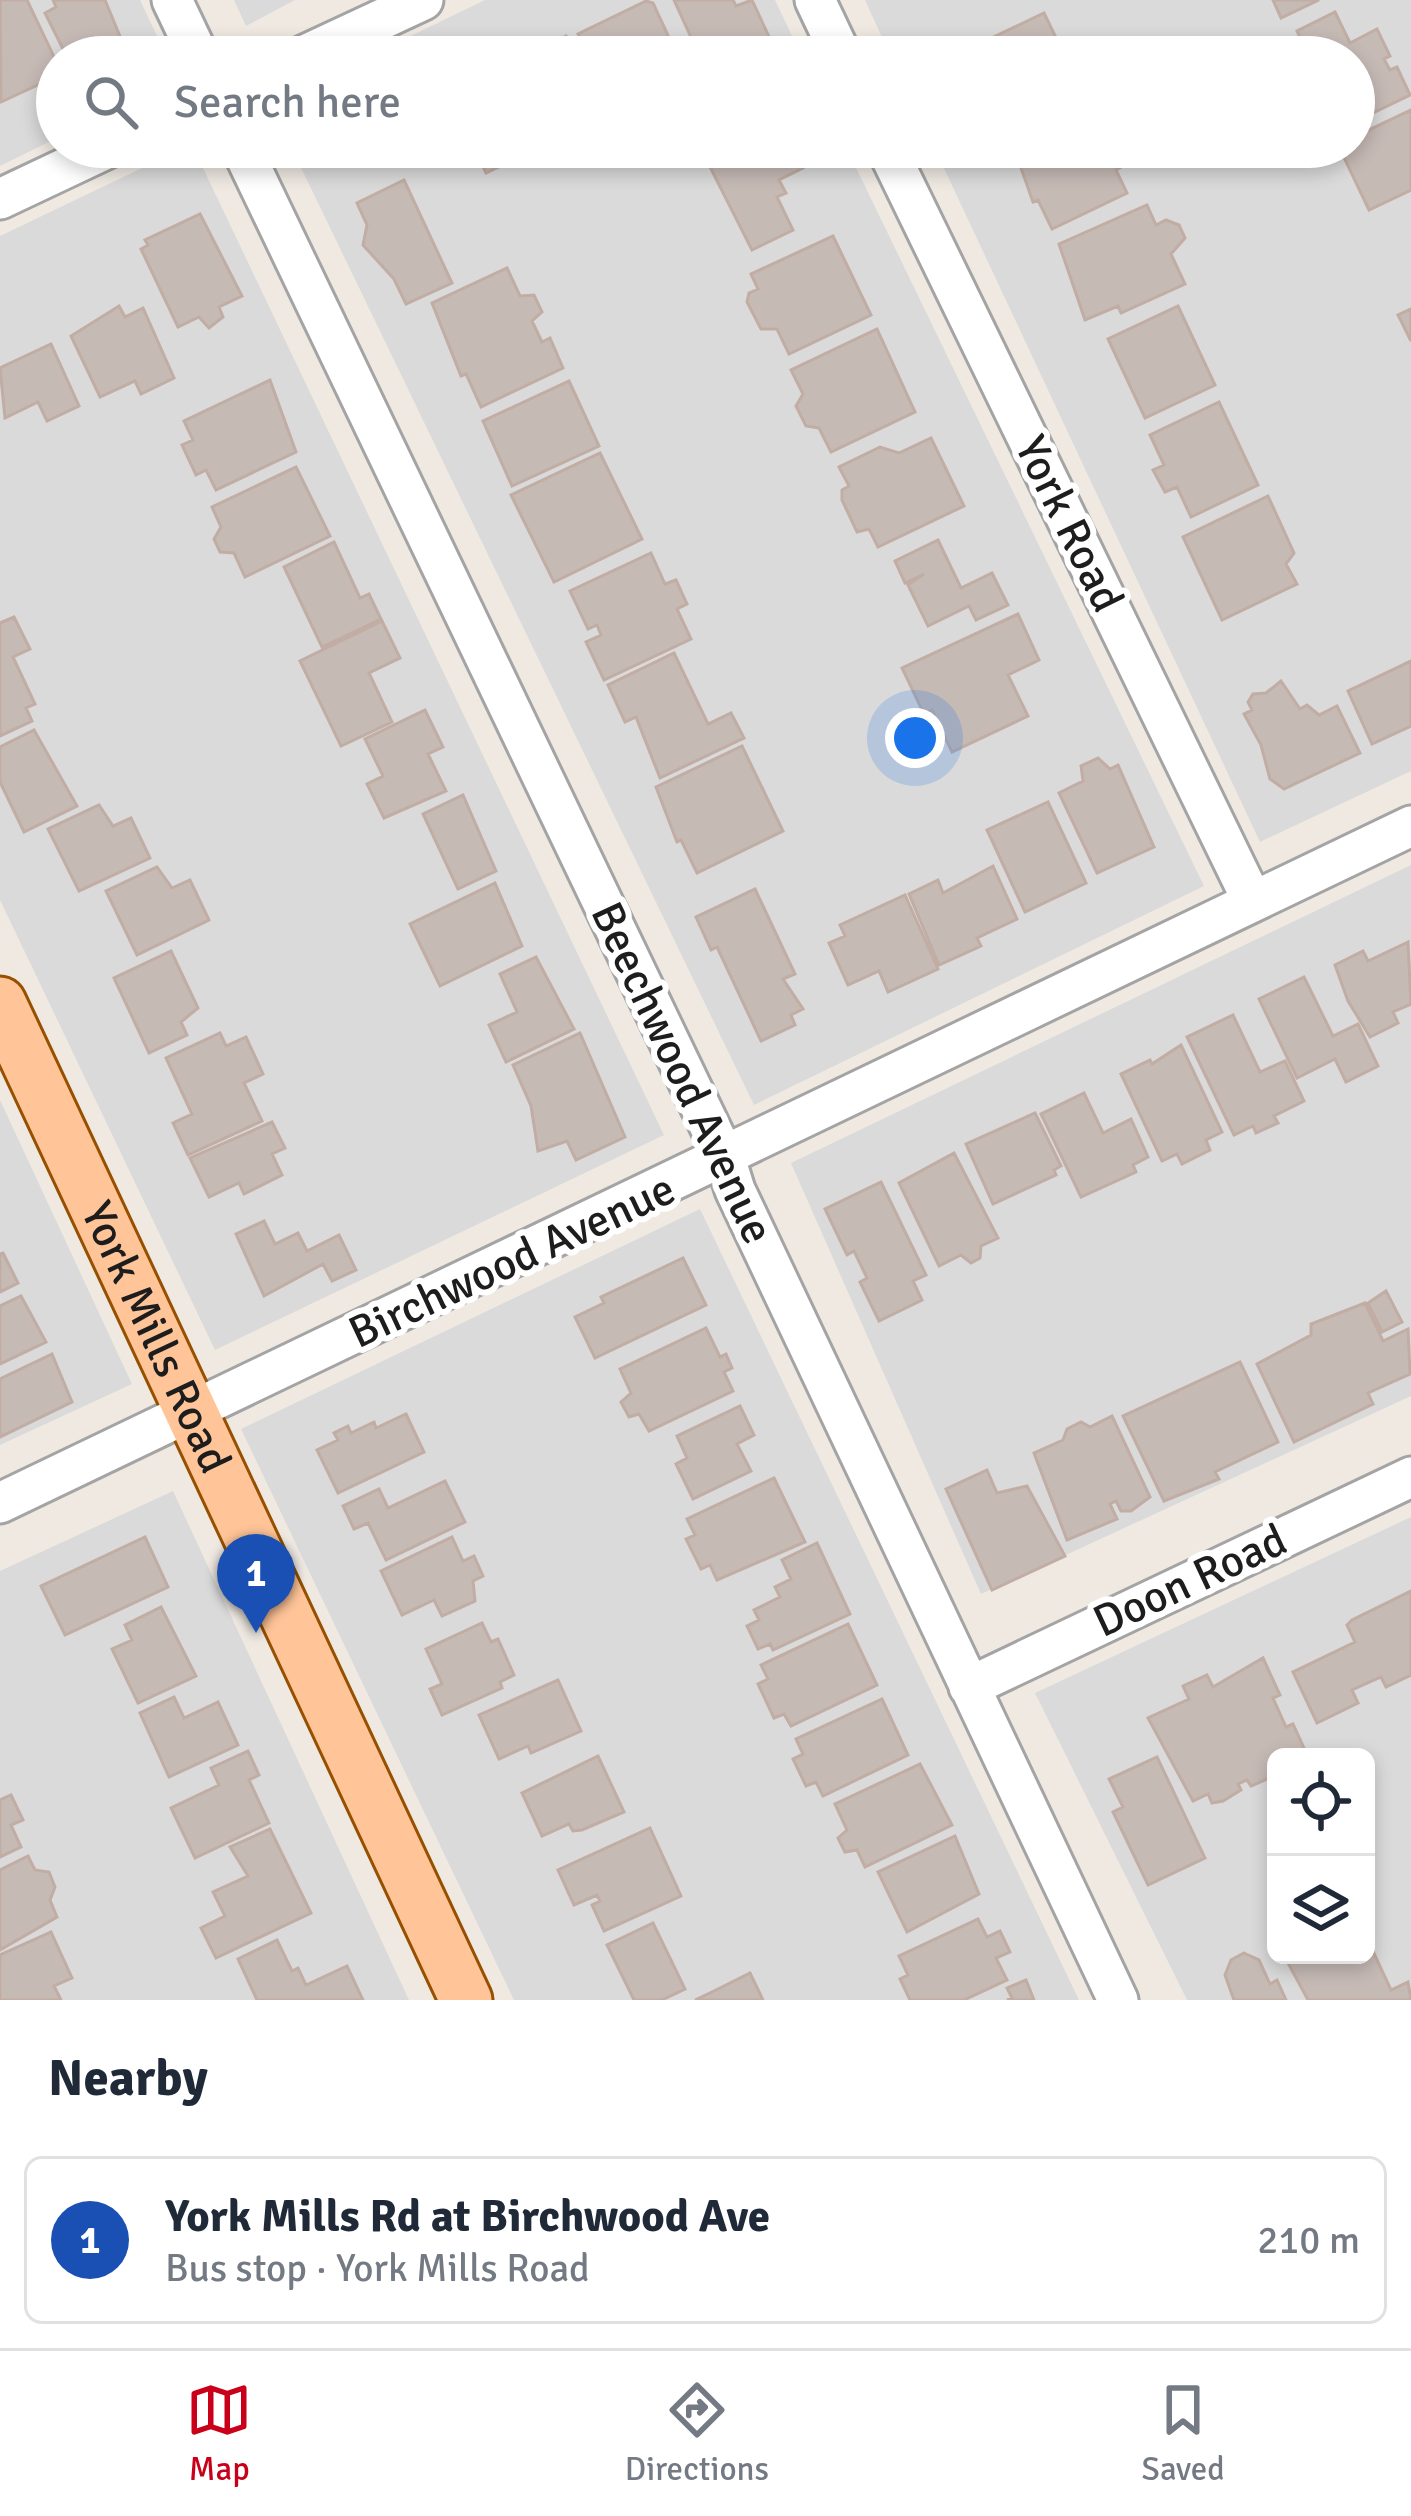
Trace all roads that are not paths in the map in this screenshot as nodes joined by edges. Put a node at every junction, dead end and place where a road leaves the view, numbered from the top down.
1 (172, 0) edge
2 (422, 0) edge
3 (815, 0) edge
4 (189, 36) edge
5 (346, 36) edge
6 (832, 36) edge
7 (66, 168) edge
8 (251, 168) edge
9 (896, 168) edge
10 (0, 199) edge
11 (1411, 826) edge
12 (1252, 900) junction
13 (0, 1003) edge
14 (725, 1158) junction
15 (192, 1413) junction
16 (1411, 1477) edge
17 (0, 1503) edge
18 (969, 1687) junction
19 (466, 2000) edge
20 (1118, 2000) edge

1 - 4 street
2 - 5 street
3 - 6 street
7 - 10 street
8 - 14 street, Beechwood Avenue
9 - 12 street, York Road
11 - 12 street, Birchwood Avenue
12 - 14 street, Birchwood Avenue
13 - 15 main road, York Mills Road
14 - 15 street, Birchwood Avenue
14 - 18 street, Beechwood Avenue
15 - 17 street, Birchwood Avenue
15 - 19 main road, York Mills Road
16 - 18 street, Doon Road
18 - 20 street, Beechwood Avenue

